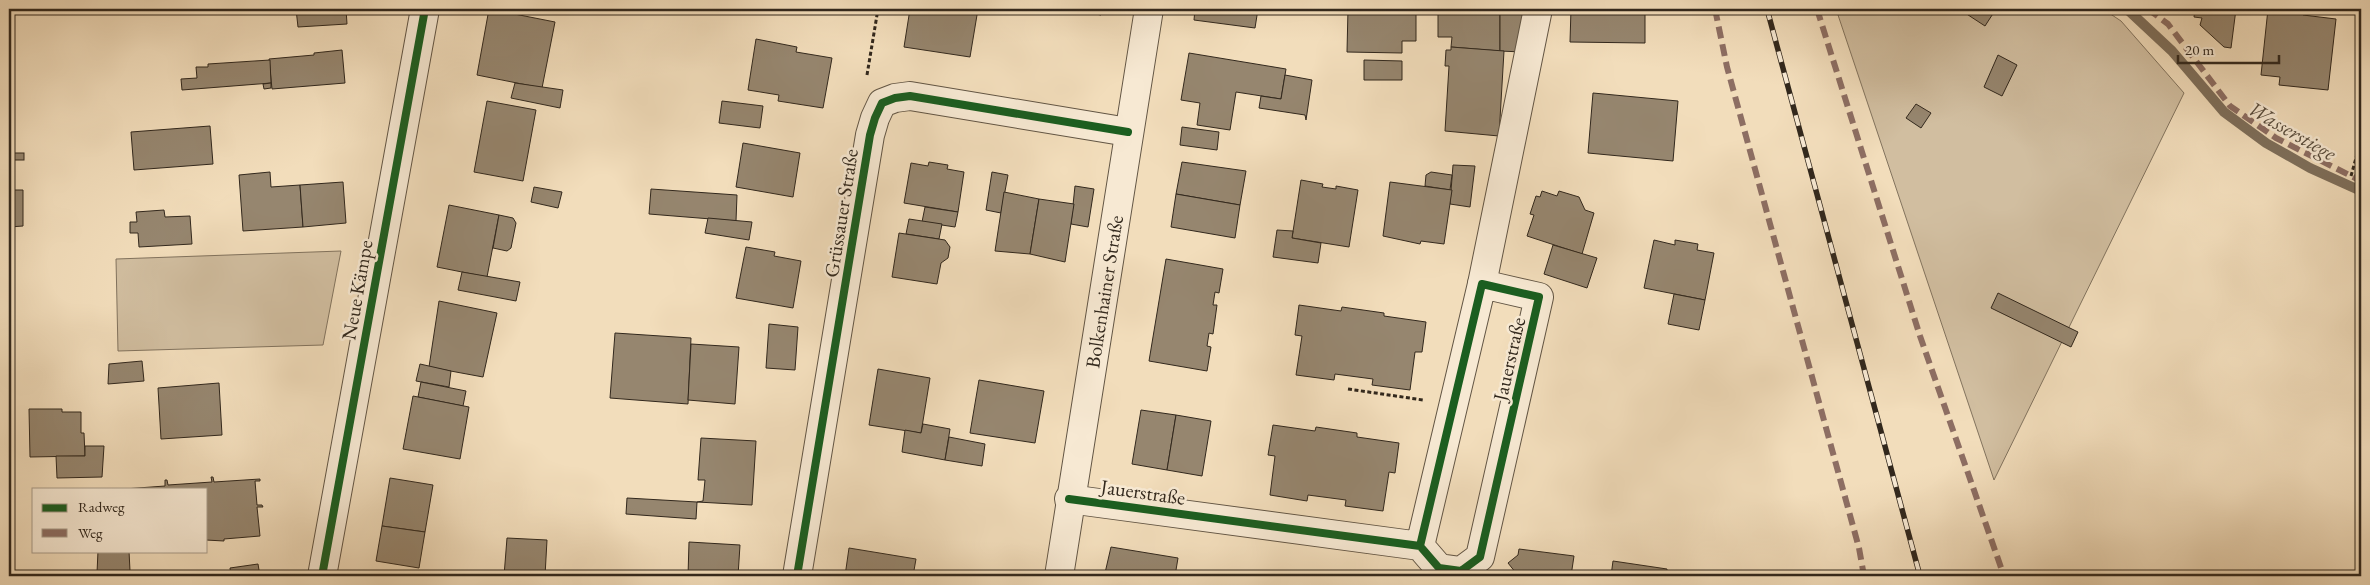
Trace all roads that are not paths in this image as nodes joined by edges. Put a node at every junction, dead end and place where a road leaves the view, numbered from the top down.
1 (425, 9) edge
2 (1149, 9) edge
3 (1538, 9) edge
4 (1128, 132) junction
5 (1482, 284) junction
6 (1069, 499) junction
7 (1420, 546) junction
8 (322, 576) edge
9 (797, 576) edge
10 (1058, 576) edge

1 - 8 street, Neue Kämpe
2 - 4 street, Bolkenhainer Straße
3 - 5 street
4 - 6 street, Bolkenhainer Straße
4 - 9 street, Grüssauer Straße
5 - 7 street
5 - 7 street, Jauerstraße
6 - 7 street, Jauerstraße
6 - 10 street, Bolkenhainer Straße

